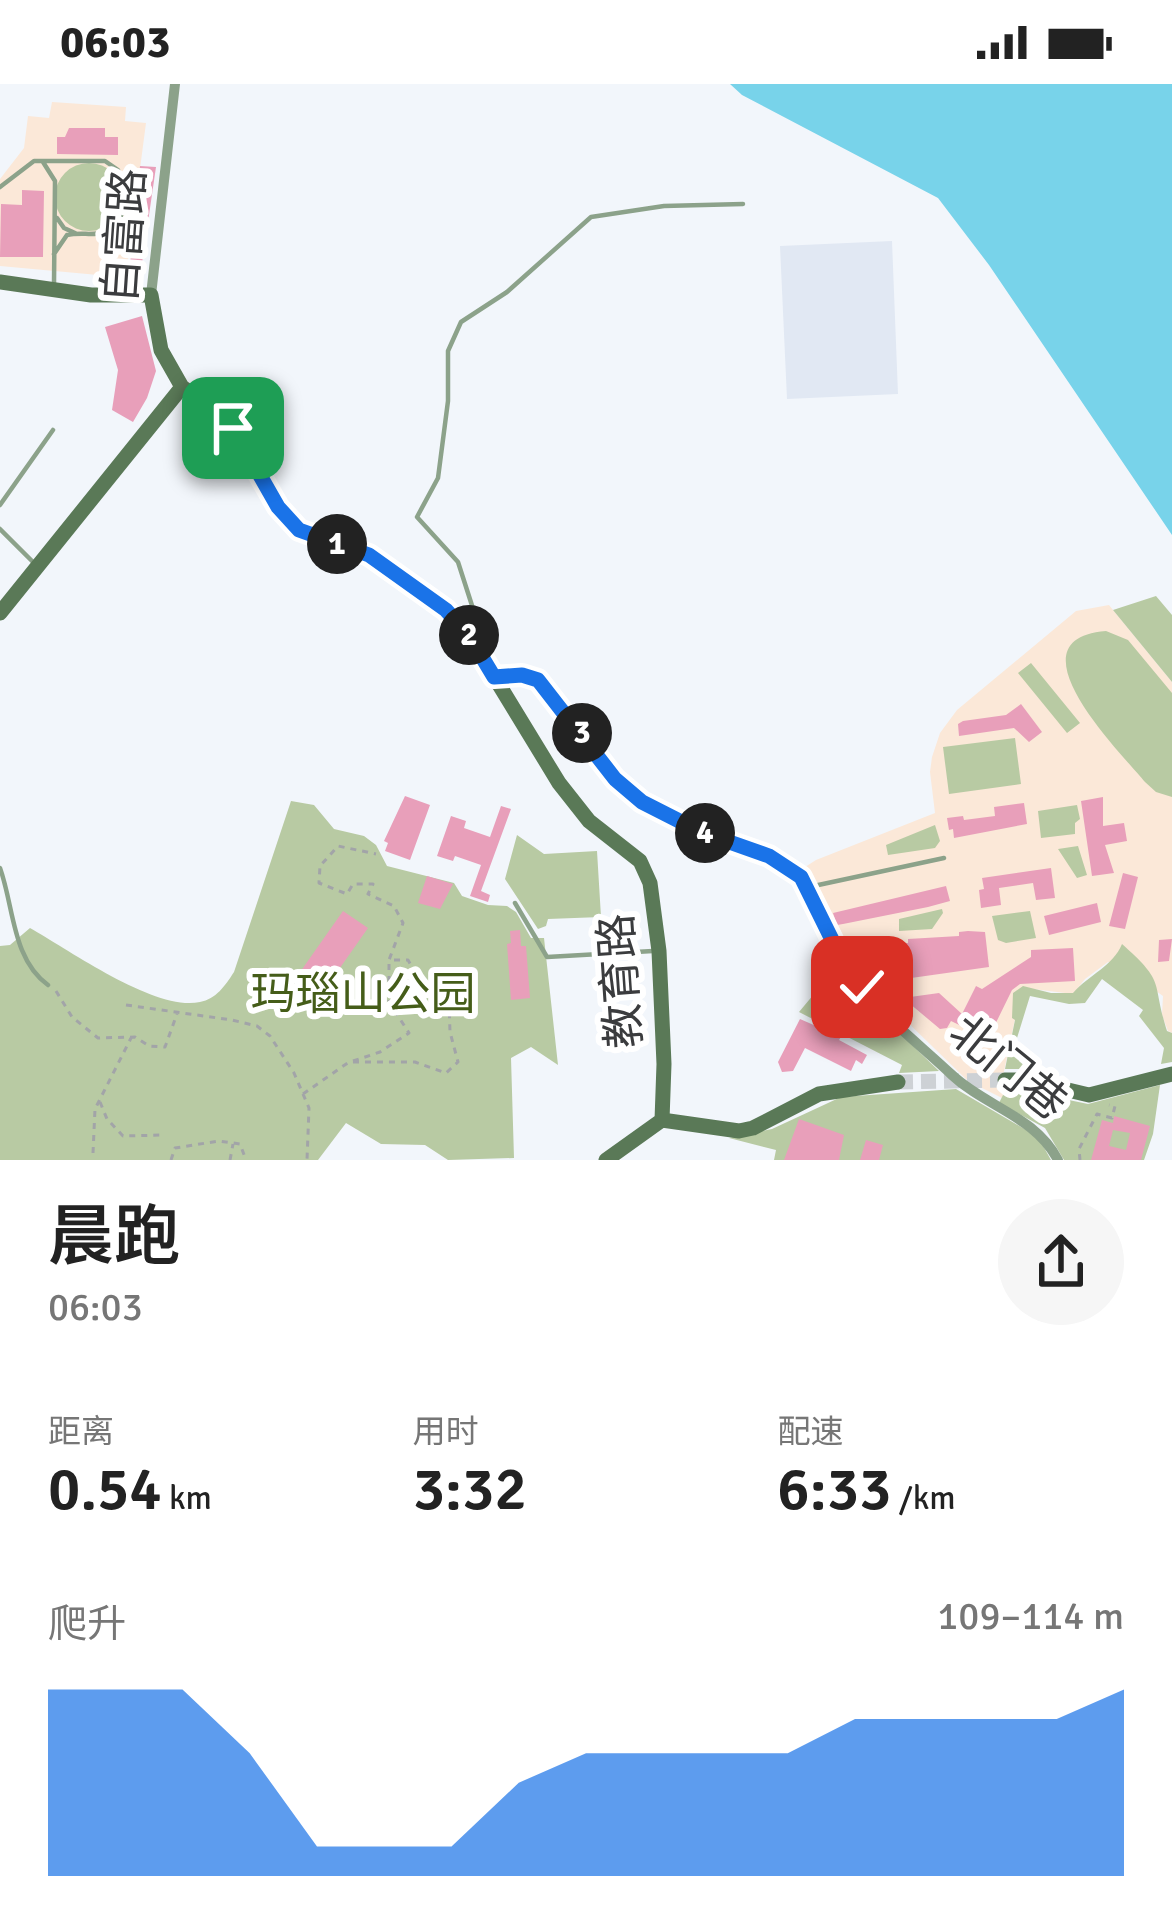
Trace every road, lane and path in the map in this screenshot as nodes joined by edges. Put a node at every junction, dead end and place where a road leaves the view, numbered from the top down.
1 (175, 84) edge
2 (38, 160) junction
3 (74, 160) junction
4 (55, 181) junction
5 (0, 188) edge
6 (743, 204) dead end
7 (55, 212) junction
8 (75, 232) junction
9 (54, 254) junction
10 (0, 282) edge
11 (54, 290) junction
12 (151, 295) junction
13 (182, 388) junction
14 (53, 430) dead end
15 (0, 505) edge
16 (0, 529) edge
17 (38, 566) junction
18 (0, 614) edge
19 (494, 677) junction
20 (376, 854) dead end
21 (944, 858) dead end
22 (0, 868) edge
23 (809, 886) junction
24 (515, 903) dead end
25 (659, 951) junction
26 (389, 959) junction
27 (48, 985) joint
28 (126, 1005) dead end
29 (178, 1012) junction
30 (132, 1036) junction
31 (350, 1062) junction
32 (1172, 1074) edge
33 (1005, 1080) tunnel mouth
34 (898, 1082) tunnel mouth
35 (303, 1094) junction
36 (100, 1101) junction
37 (1108, 1104) dead end
38 (662, 1120) junction
39 (164, 1135) dead end
40 (233, 1142) junction
41 (93, 1153) dead end
42 (171, 1160) edge
43 (230, 1160) edge
44 (245, 1160) edge
45 (307, 1160) edge
46 (606, 1160) edge
47 (1058, 1160) edge
48 (1080, 1160) edge

1 - 12 street, 自富路
2 - 3 lane
2 - 4 lane
2 - 5 lane
3 - 4 lane
3 - 8 lane
4 - 7 lane
6 - 19 lane
7 - 8 lane
7 - 9 lane
8 - 9 lane
9 - 11 lane
10 - 11 street
11 - 12 street
12 - 13 street, 自富路
13 - 17 street
13 - 19 street, 教育路
14 - 15 lane
16 - 17 lane
17 - 18 street
19 - 23 street
19 - 25 street, 教育路
20 - 26 path
21 - 23 lane
22 - 27 lane
23 - 47 street, 北门巷
24 - 25 lane
25 - 38 street, 教育路
26 - 31 path
26 - 31 path
27 - 30 path
28 - 29 path
29 - 30 path
29 - 35 path
30 - 36 path
31 - 35 path
32 - 33 street
34 - 38 street
35 - 45 path
36 - 39 path
36 - 41 path
37 - 48 path
38 - 46 street
40 - 42 path
40 - 43 path
40 - 44 path

